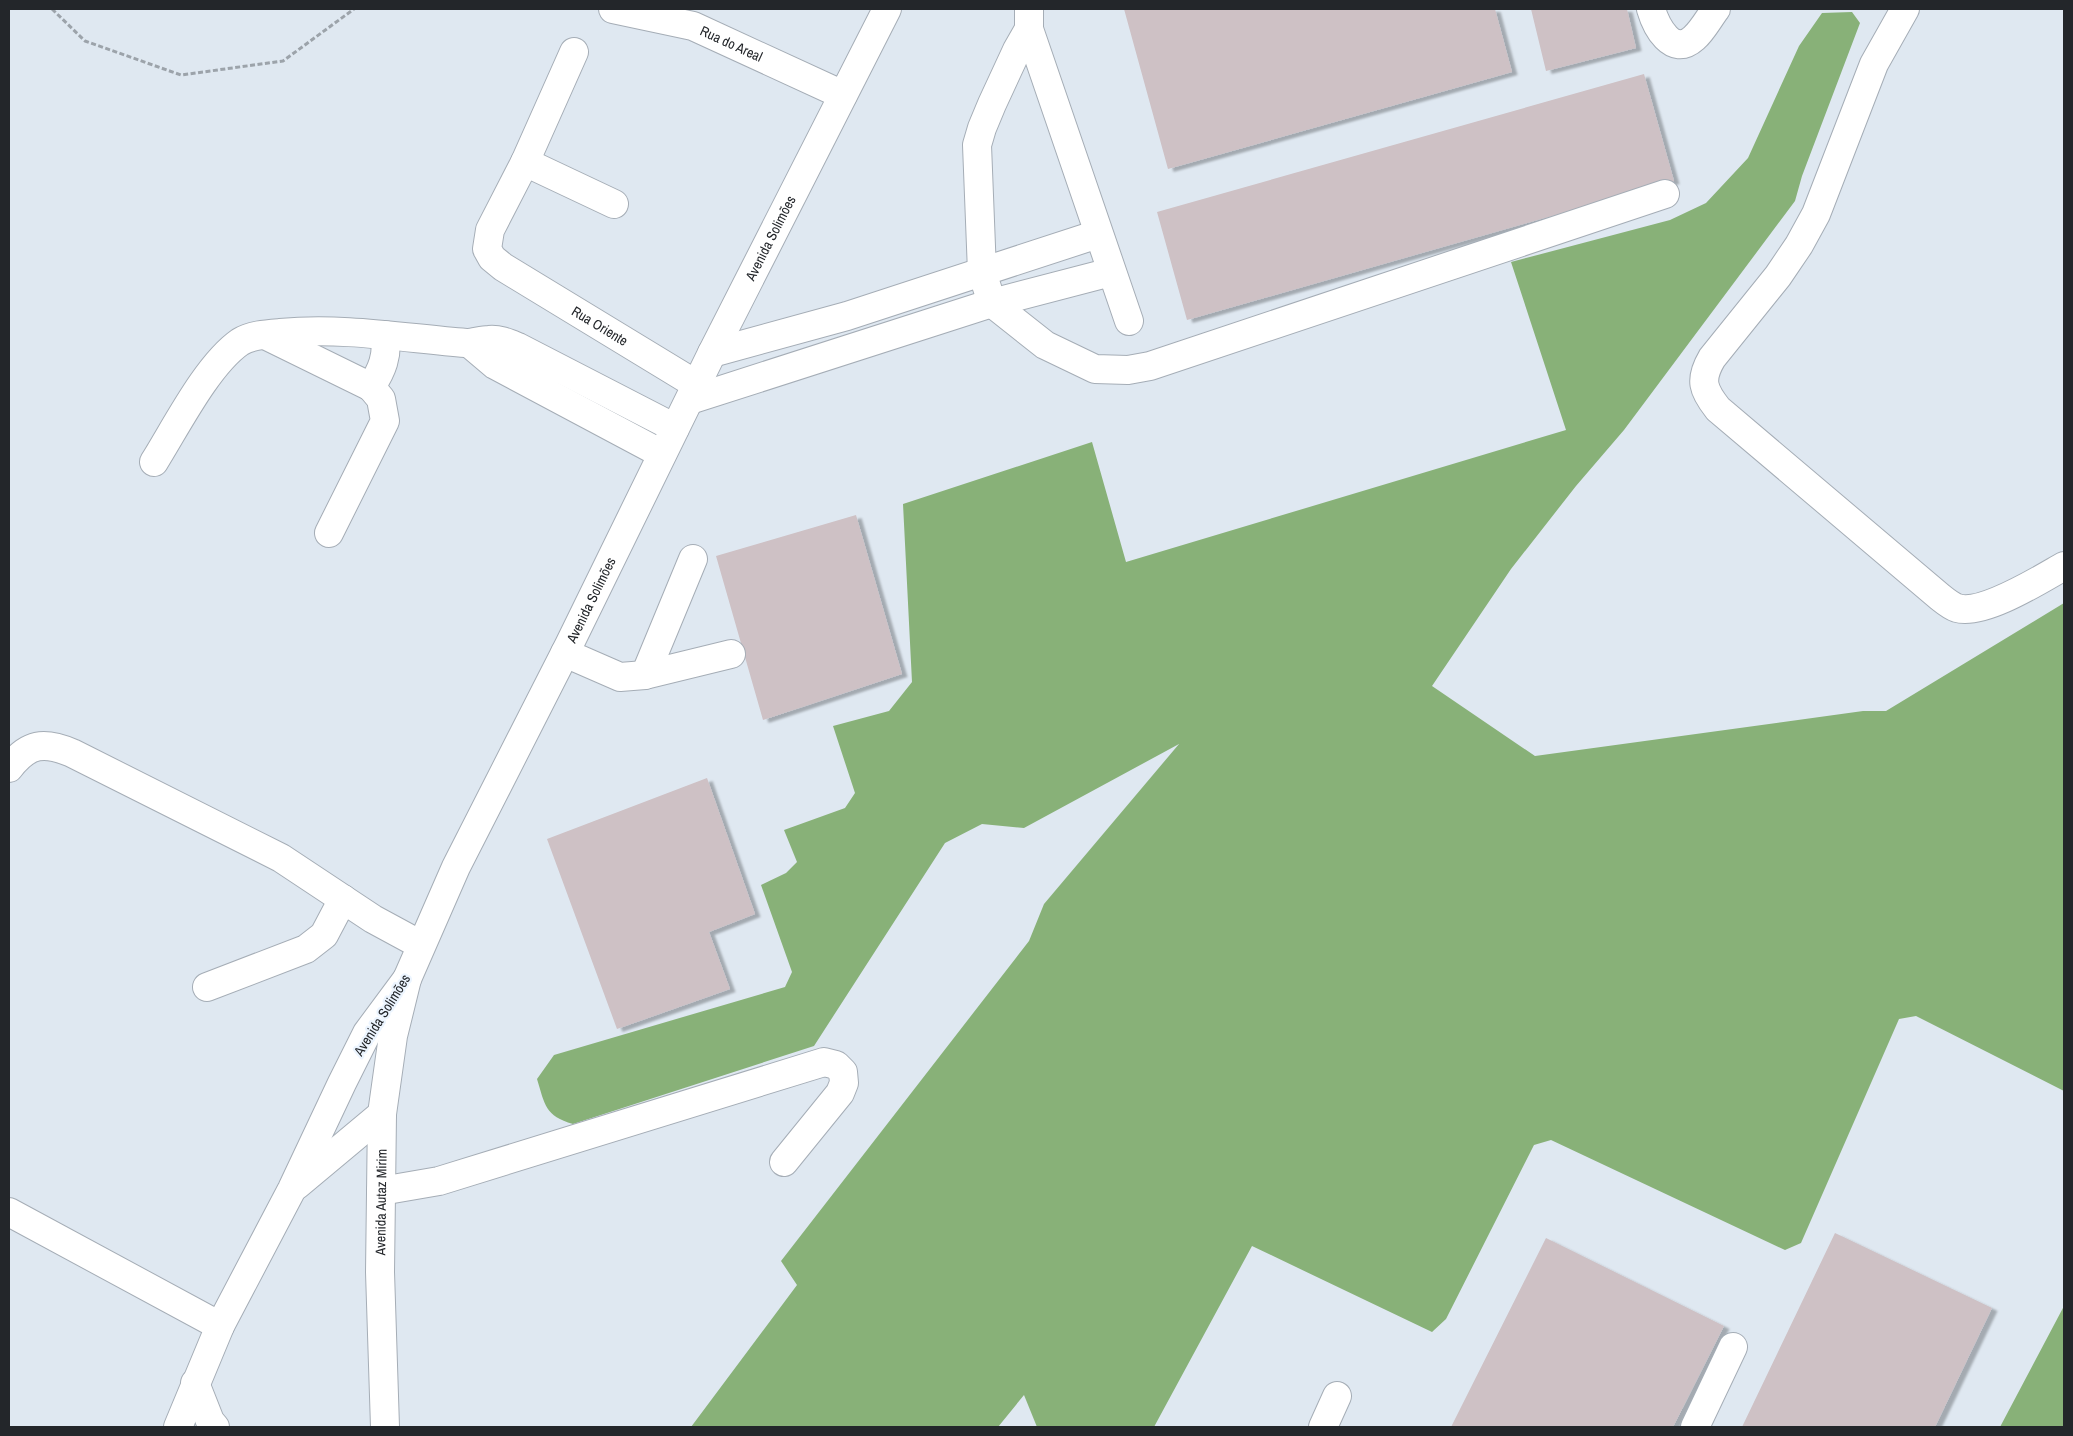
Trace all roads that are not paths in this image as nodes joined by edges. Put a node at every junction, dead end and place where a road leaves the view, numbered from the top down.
1 (613, 9) edge
2 (887, 9) edge
3 (1651, 9) edge
4 (1716, 9) edge
5 (1905, 9) edge
6 (1029, 19) edge
7 (574, 52) dead end
8 (843, 95) junction
9 (525, 162) junction
10 (1665, 194) dead end
11 (614, 204) dead end
12 (1098, 234) junction
13 (982, 272) junction
14 (1111, 272) junction
15 (992, 303) junction
16 (1128, 320) dead end
17 (332, 331) junction
18 (264, 334) junction
19 (385, 335) junction
20 (469, 343) junction
21 (712, 353) junction
22 (322, 363) junction
23 (371, 387) junction
24 (694, 392) junction
25 (675, 428) junction
26 (662, 454) junction
27 (154, 462) dead end
28 (329, 533) dead end
29 (693, 559) dead end
30 (2064, 566) edge
31 (565, 654) junction
32 (731, 654) dead end
33 (646, 675) junction
34 (9, 768) edge
35 (343, 899) junction
36 (421, 945) junction
37 (407, 979) junction
38 (207, 987) dead end
39 (382, 1114) junction
40 (784, 1162) dead end
41 (292, 1189) junction
42 (381, 1191) junction
43 (9, 1212) edge
44 (220, 1326) junction
45 (1733, 1348) dead end
46 (195, 1383) junction
47 (1337, 1396) dead end
48 (178, 1427) edge
49 (215, 1427) edge
50 (385, 1427) edge
51 (1323, 1427) edge
52 (1695, 1427) edge

1 - 8 main road, Rua do Areal
2 - 8 main road, Avenida Solimões
3 - 4 main road
5 - 30 main road
6 - 12 main road
6 - 13 main road
7 - 9 main road, Rua Oriente
8 - 21 main road, Avenida Solimões
9 - 11 main road
9 - 24 main road, Rua Oriente
10 - 15 main road
12 - 13 main road
12 - 14 main road
13 - 15 main road
13 - 21 main road
14 - 15 main road
14 - 16 main road
15 - 24 main road
17 - 18 main road
17 - 19 main road
17 - 22 main road
18 - 22 main road
18 - 27 main road
19 - 20 main road
19 - 23 main road
20 - 25 main road
20 - 26 main road
21 - 24 main road, Avenida Solimões
22 - 23 main road
23 - 28 main road
24 - 25 main road, Avenida Solimões
25 - 26 main road, Avenida Solimões
26 - 31 main road, Avenida Solimões
29 - 33 main road
31 - 33 main road
31 - 36 main road, Avenida Solimões
32 - 33 main road
34 - 35 main road
35 - 36 main road
35 - 38 main road
36 - 37 main road, Avenida Solimões
37 - 39 main road, Avenida Autaz Mirim
37 - 41 main road, Avenida Solimões
39 - 41 main road, Avenida Solimões
39 - 42 main road, Avenida Autaz Mirim
40 - 42 main road
41 - 44 main road, Avenida Solimões
42 - 50 main road, Avenida Autaz Mirim
43 - 44 main road
44 - 46 main road, Avenida Solimões
45 - 52 main road
46 - 48 main road, Avenida Solimões
46 - 49 main road
47 - 51 main road

